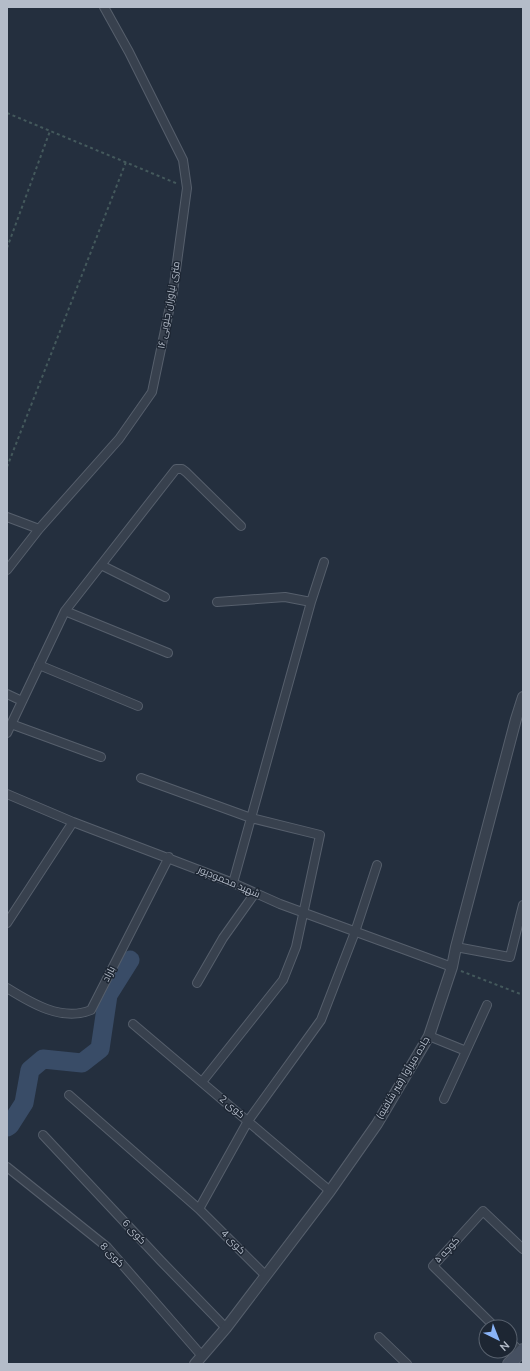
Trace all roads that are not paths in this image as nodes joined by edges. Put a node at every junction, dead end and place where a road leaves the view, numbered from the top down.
1 (104, 7) edge
2 (7, 517) edge
3 (241, 526) dead end
4 (39, 529) junction
5 (324, 562) dead end
6 (101, 565) junction
7 (7, 570) edge
8 (166, 597) dead end
9 (217, 602) dead end
10 (311, 602) junction
11 (65, 611) junction
12 (168, 653) dead end
13 (39, 665) junction
14 (7, 694) edge
15 (523, 697) edge
16 (22, 701) junction
17 (138, 706) dead end
18 (519, 720) edge
19 (11, 724) junction
20 (7, 733) edge
21 (101, 757) dead end
22 (141, 778) dead end
23 (7, 794) edge
24 (251, 818) junction
25 (73, 822) junction
26 (169, 857) junction
27 (377, 865) dead end
28 (233, 883) junction
29 (256, 893) junction
30 (523, 905) edge
31 (304, 913) junction
32 (7, 923) edge
33 (355, 932) junction
34 (456, 947) junction
35 (452, 967) junction
36 (197, 982) dead end
37 (7, 988) edge
38 (487, 1005) dead end
39 (133, 1024) dead end
40 (429, 1036) junction
41 (466, 1051) junction
42 (202, 1082) junction
43 (69, 1095) dead end
44 (444, 1099) dead end
45 (248, 1121) junction
46 (43, 1134) dead end
47 (7, 1167) edge
48 (330, 1191) junction
49 (200, 1209) junction
50 (523, 1249) edge
51 (266, 1276) junction
52 (487, 1319) edge
53 (226, 1328) junction
54 (379, 1337) dead end
55 (522, 1351) edge
56 (202, 1356) junction
57 (195, 1364) edge
58 (407, 1364) edge
59 (509, 1364) edge

1 - 4 street, ۱۶ متری نیاوران جنوبی
2 - 4 street
3 - 6 street
4 - 7 street, ۱۶ متری نیاوران جنوبی
5 - 10 street
6 - 8 street
6 - 11 street
9 - 10 street
10 - 24 street
11 - 12 street
11 - 13 street
13 - 16 street
13 - 17 street
14 - 16 street
15 - 18 street, جاده میرآوا (قبر شافیه)
16 - 19 street
18 - 34 street, جاده میرآوا (قبر شافیه)
19 - 20 street
19 - 21 street
22 - 24 street
23 - 25 street, شهید محمودپور
24 - 28 street
24 - 31 street
25 - 26 street, شهید محمودپور
25 - 32 street
26 - 28 street, شهید محمودپور
26 - 37 street, باراد
27 - 33 street
28 - 29 street, شهید محمودپور
29 - 31 street, شهید محمودپور
29 - 36 street
30 - 34 street
31 - 33 street, شهید محمودپور
31 - 42 street
33 - 35 street, شهید محمودپور
33 - 45 street
34 - 35 street, جاده میرآوا (قبر شافیه)
35 - 40 street, جاده میرآوا (قبر شافیه)
38 - 41 street
39 - 42 street, کوی 2
40 - 41 street
40 - 48 street, جاده میرآوا (قبر شافیه)
41 - 44 street
42 - 45 street, کوی 2
43 - 49 street, کوی 4
45 - 48 street, کوی 2
45 - 49 street
46 - 53 street, کوی 6
47 - 56 street, کوی 8
48 - 51 street, جاده میرآوا (قبر شافیه)
49 - 51 street, کوی 4
50 - 52 street, کوچه ۵
51 - 53 street, جاده میرآوا (قبر شافیه)
53 - 56 street, جاده میرآوا (قبر شافیه)
54 - 58 street
55 - 59 main road
56 - 57 street, جاده میرآوا (قبر شافیه)

